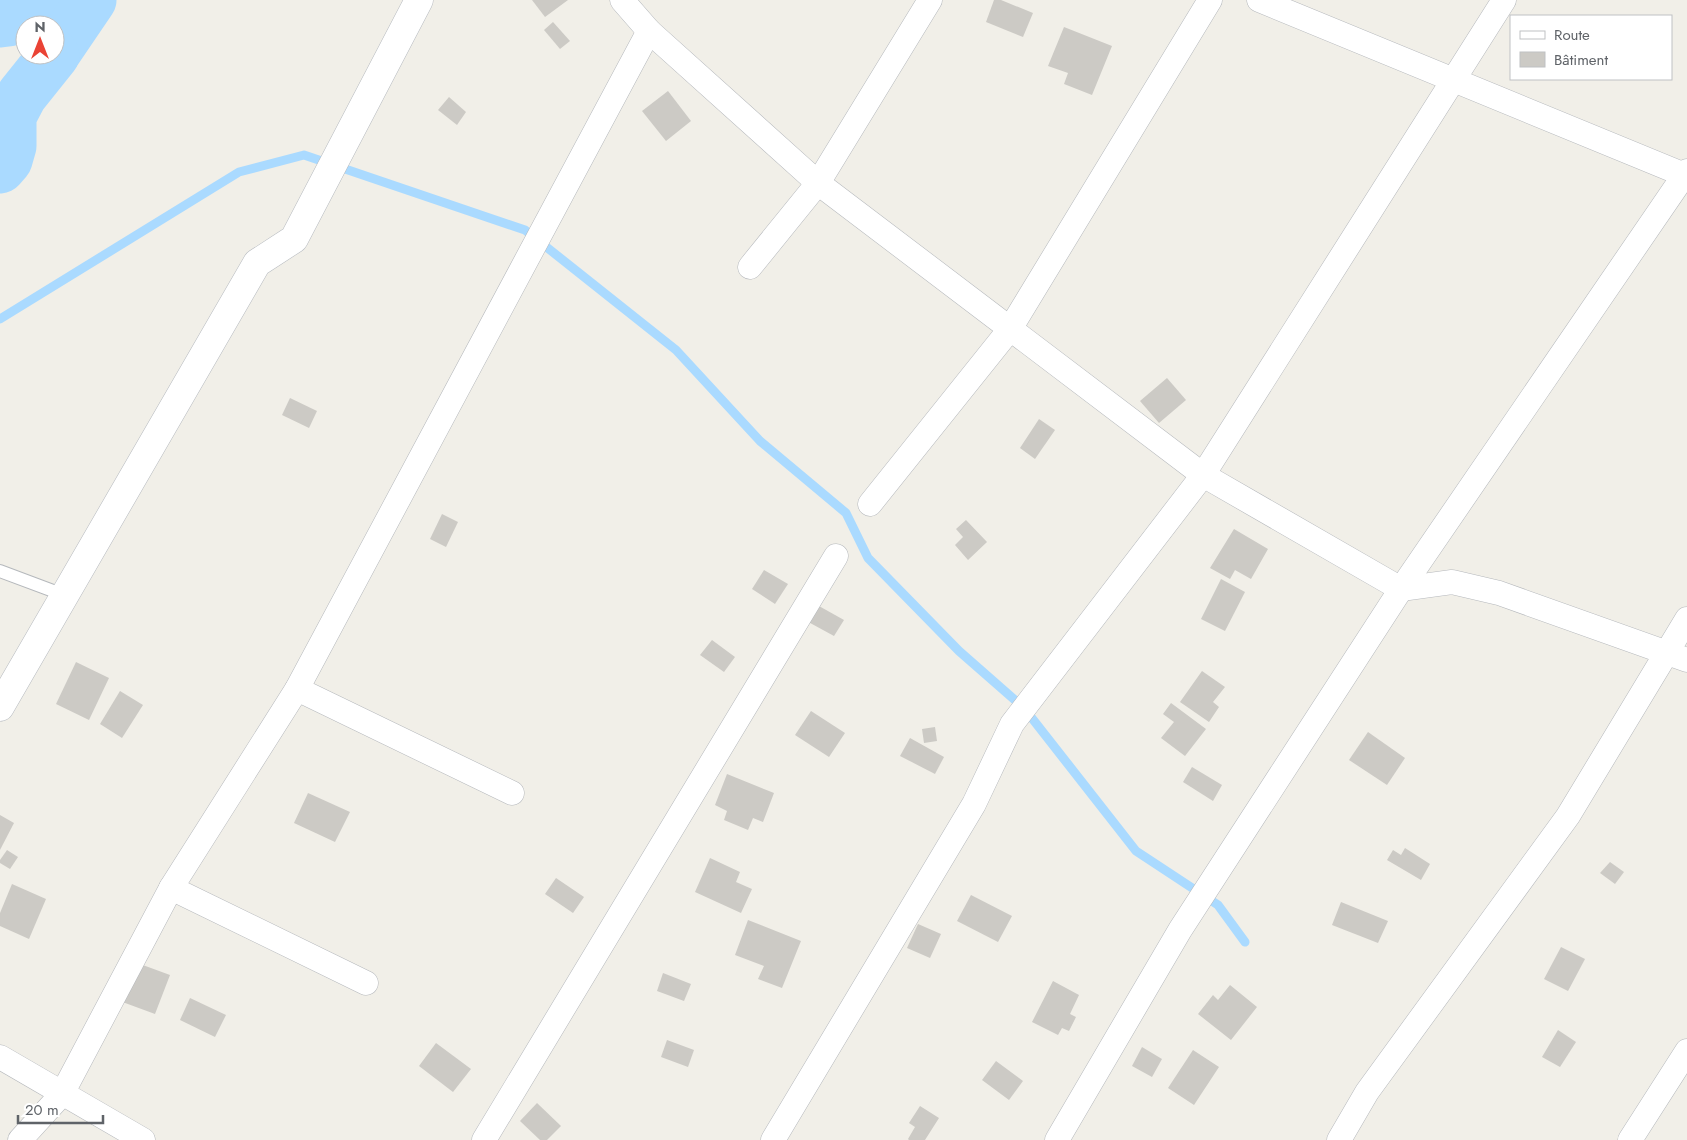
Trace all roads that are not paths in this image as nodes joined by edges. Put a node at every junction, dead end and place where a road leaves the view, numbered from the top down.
1 (419, 0) edge
2 (622, 0) edge
3 (930, 0) edge
4 (1210, 0) edge
5 (1258, 0) edge
6 (1504, 0) edge
7 (649, 31) junction
8 (1454, 80) junction
9 (1686, 174) edge
10 (818, 182) junction
11 (750, 267) dead end
12 (1010, 328) junction
13 (1203, 475) junction
14 (870, 504) dead end
15 (836, 556) dead end
16 (0, 571) edge
17 (1401, 589) junction
18 (64, 595) junction
19 (1687, 619) edge
20 (1676, 657) edge
21 (297, 689) junction
22 (0, 707) edge
23 (512, 793) dead end
24 (171, 888) junction
25 (366, 983) dead end
26 (1687, 1052) edge
27 (0, 1057) edge
28 (62, 1094) junction
29 (20, 1140) edge
30 (143, 1140) edge
31 (484, 1140) edge
32 (773, 1140) edge
33 (1057, 1140) edge
34 (1339, 1140) edge
35 (1630, 1140) edge

1 - 18 street
2 - 7 street
3 - 10 street
4 - 12 street
5 - 8 street
6 - 8 street
7 - 10 street
7 - 21 street
8 - 9 street
8 - 13 street
9 - 17 street
10 - 11 street
10 - 12 street
12 - 13 street
12 - 14 street
13 - 17 street
13 - 32 street
15 - 31 street
16 - 18 lane
17 - 20 street
17 - 33 street
18 - 22 street
19 - 20 street
20 - 34 street
21 - 23 street
21 - 24 street
24 - 25 street
24 - 28 street
26 - 35 street
27 - 28 street
28 - 29 street
28 - 30 street

